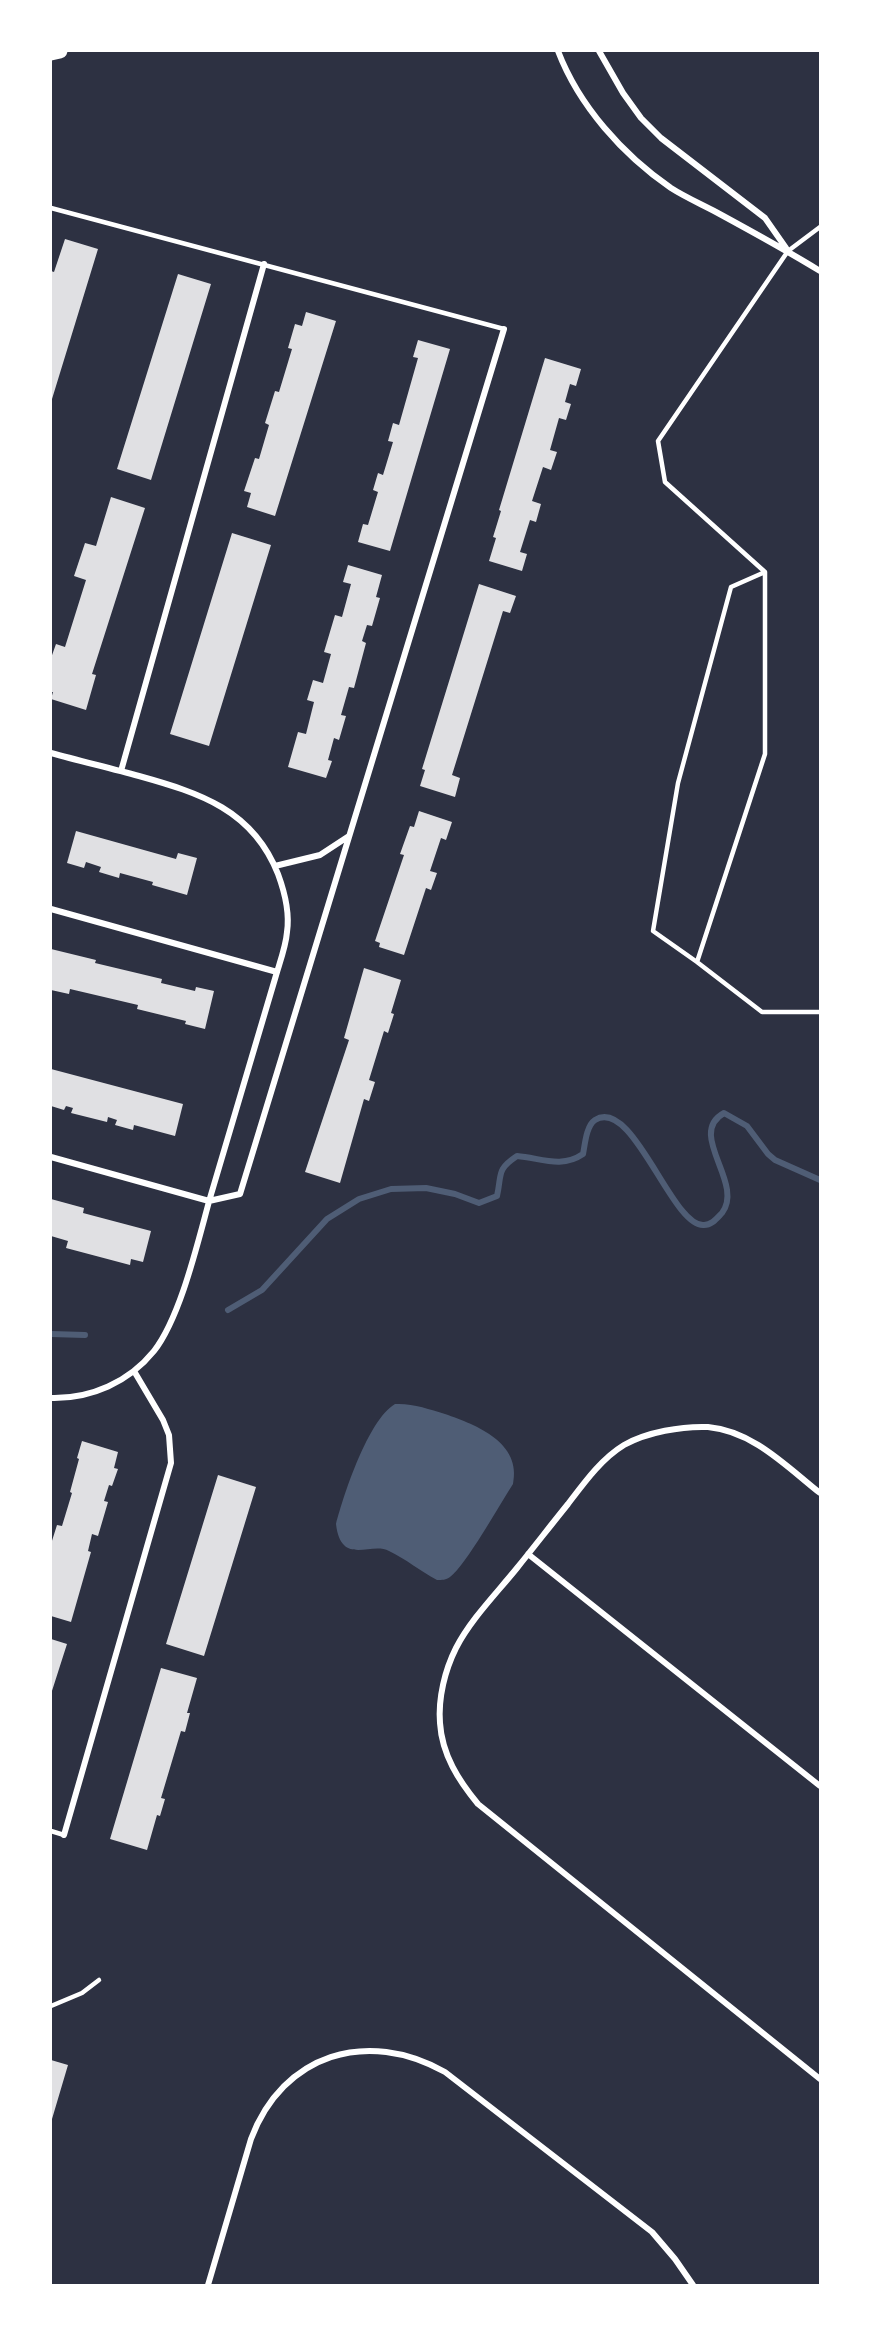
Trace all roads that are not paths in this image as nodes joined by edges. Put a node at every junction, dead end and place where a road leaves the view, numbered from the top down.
1 (60, 51) edge
2 (558, 51) edge
3 (599, 51) edge
4 (51, 53) edge
5 (51, 208) edge
6 (820, 227) edge
7 (788, 251) junction
8 (264, 264) junction
9 (820, 271) edge
10 (504, 329) joint
11 (765, 572) junction
12 (51, 753) edge
13 (121, 771) junction
14 (349, 836) junction
15 (275, 866) junction
16 (51, 909) edge
17 (697, 962) junction
18 (278, 972) junction
19 (820, 1012) edge
20 (51, 1157) edge
21 (209, 1201) junction
22 (134, 1371) junction
23 (51, 1398) edge
24 (820, 1493) edge
25 (528, 1554) junction
26 (820, 1786) edge
27 (51, 1831) edge
28 (64, 1835) joint
29 (99, 1980) dead end
30 (51, 2006) edge
31 (820, 2079) edge
32 (208, 2285) edge
33 (693, 2285) edge

1 - 4 highway
2 - 7 street
3 - 7 street
5 - 8 lane
6 - 7 lane
7 - 9 street
7 - 11 lane
8 - 10 lane
8 - 13 street
10 - 14 street
11 - 17 lane
11 - 17 lane
12 - 13 street
13 - 15 street
14 - 15 street
14 - 21 street
15 - 18 street
16 - 18 street
17 - 19 lane
18 - 21 street
20 - 21 street
21 - 22 street
22 - 23 street
22 - 28 street
24 - 25 street
25 - 26 street
25 - 31 street
27 - 28 lane
29 - 30 lane
32 - 33 street

